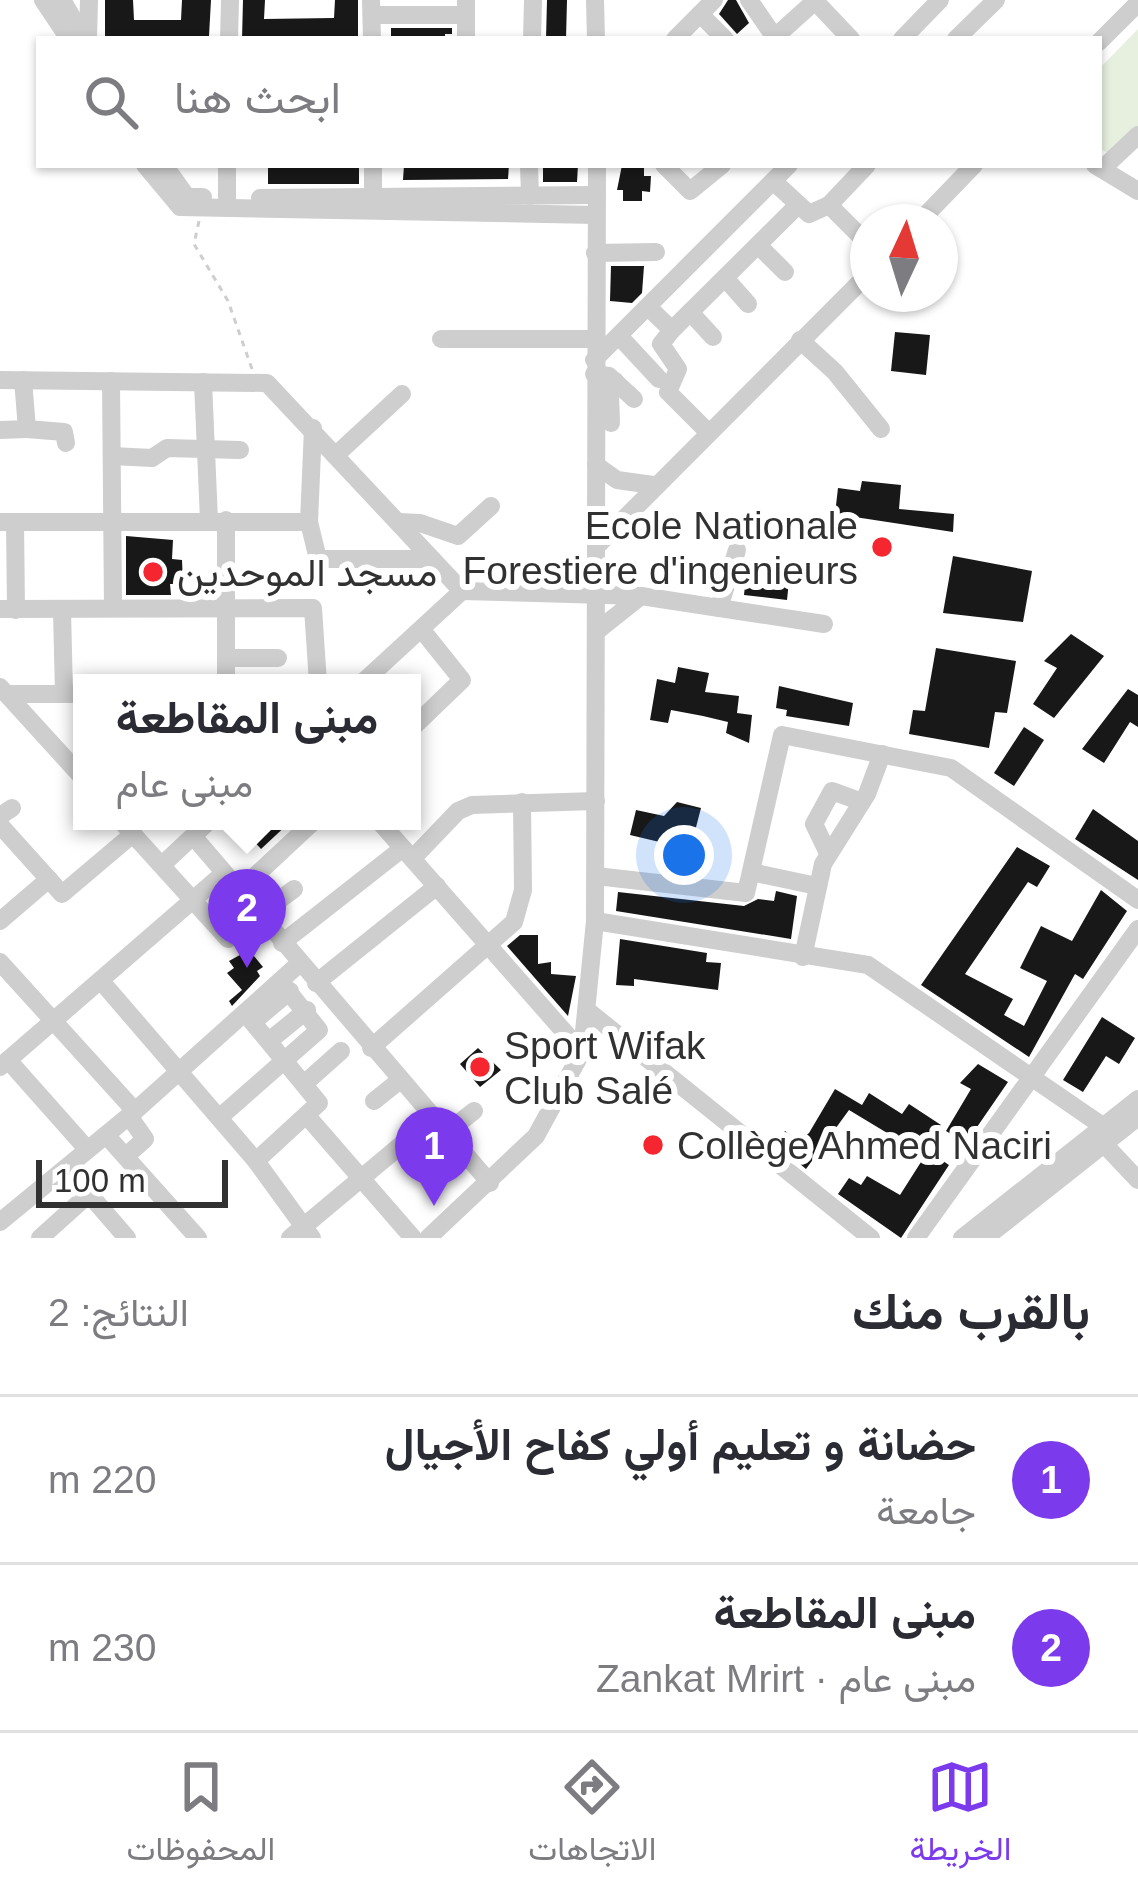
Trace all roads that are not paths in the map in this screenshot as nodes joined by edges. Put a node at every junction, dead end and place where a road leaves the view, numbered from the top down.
1 (44, 0) edge
2 (62, 0) edge
3 (88, 0) edge
4 (230, 0) edge
5 (533, 0) edge
6 (595, 0) edge
7 (749, 0) edge
8 (940, 0) edge
9 (996, 0) edge
10 (820, 2) edge
11 (1138, 3) edge
12 (372, 7) edge
13 (707, 7) edge
14 (466, 8) edge
15 (67, 36) edge
16 (85, 36) edge
17 (87, 36) edge
18 (229, 36) edge
19 (532, 36) edge
20 (596, 36) edge
21 (678, 36) edge
22 (723, 36) edge
23 (775, 36) edge
24 (778, 36) edge
25 (848, 36) edge
26 (905, 36) edge
27 (959, 36) edge
28 (1102, 39) edge
29 (1138, 135) edge
30 (1102, 165) edge
31 (148, 168) edge
32 (166, 168) edge
33 (227, 168) edge
34 (373, 168) edge
35 (529, 168) edge
36 (597, 168) edge
37 (667, 168) edge
38 (718, 168) edge
39 (787, 168) edge
40 (864, 168) edge
41 (970, 168) edge
42 (1101, 168) edge
43 (773, 182) junction
44 (1138, 190) edge
45 (597, 195) junction
46 (530, 196) junction
47 (227, 198) junction
48 (184, 202) junction
49 (373, 204) junction
50 (936, 204) edge
51 (798, 205) junction
52 (830, 205) junction
53 (596, 215) junction
54 (850, 226) edge
55 (758, 244) junction
56 (656, 252) dead end
57 (596, 253) junction
58 (785, 272) dead end
59 (725, 278) junction
60 (850, 291) edge
61 (748, 304) dead end
62 (648, 307) junction
63 (690, 312) junction
64 (672, 330) junction
65 (619, 336) junction
66 (713, 337) dead end
67 (441, 339) dead end
68 (593, 339) junction
69 (800, 340) junction
70 (594, 367) junction
71 (658, 379) dead end
72 (0, 380) edge
73 (23, 380) junction
74 (111, 381) junction
75 (203, 382) junction
76 (615, 382) junction
77 (402, 394) dead end
78 (634, 399) dead end
79 (611, 423) dead end
80 (313, 428) junction
81 (881, 429) dead end
82 (0, 430) edge
83 (27, 430) junction
84 (706, 431) junction
85 (66, 443) dead end
86 (206, 449) junction
87 (240, 450) dead end
88 (337, 454) junction
89 (112, 456) junction
90 (596, 465) junction
91 (652, 485) junction
92 (635, 502) junction
93 (491, 506) dead end
94 (218, 520) junction
95 (113, 521) junction
96 (623, 521) junction
97 (8, 522) edge
98 (310, 522) junction
99 (398, 522) junction
100 (598, 535) junction
101 (737, 550) dead end
102 (428, 559) junction
103 (597, 585) junction
104 (462, 591) junction
105 (641, 596) junction
106 (113, 608) junction
107 (226, 608) junction
108 (718, 608) junction
109 (8, 610) edge
110 (62, 610) junction
111 (824, 624) dead end
112 (422, 630) junction
113 (597, 631) junction
114 (226, 658) junction
115 (278, 658) dead end
116 (226, 674) edge
117 (318, 674) edge
118 (372, 674) edge
119 (2, 690) edge
120 (73, 694) edge
121 (421, 719) edge
122 (73, 746) edge
123 (55, 747) junction
124 (882, 754) junction
125 (73, 767) edge
126 (596, 801) junction
127 (522, 802) junction
128 (862, 802) junction
129 (4, 816) edge
130 (125, 830) edge
131 (129, 830) edge
132 (199, 830) edge
133 (304, 830) edge
134 (387, 830) edge
135 (193, 836) junction
136 (408, 853) junction
137 (828, 853) junction
138 (162, 865) junction
139 (751, 872) junction
140 (224, 873) junction
141 (596, 876) junction
142 (55, 886) junction
143 (437, 886) junction
144 (817, 886) junction
145 (294, 889) dead end
146 (239, 891) junction
147 (192, 899) junction
148 (1138, 900) edge
149 (259, 915) junction
150 (0, 921) edge
151 (596, 922) junction
152 (1138, 928) edge
153 (228, 939) dead end
154 (282, 943) junction
155 (488, 945) junction
156 (803, 958) junction
157 (0, 962) edge
158 (301, 963) junction
159 (101, 981) junction
160 (316, 983) junction
161 (285, 986) junction
162 (307, 1010) junction
163 (588, 1011) junction
164 (249, 1018) junction
165 (51, 1022) junction
166 (268, 1041) junction
167 (371, 1048) junction
168 (341, 1051) dead end
169 (582, 1052) junction
170 (288, 1063) junction
171 (4, 1064) edge
172 (178, 1072) junction
173 (1035, 1075) junction
174 (399, 1082) junction
175 (305, 1084) junction
176 (1138, 1099) edge
177 (374, 1101) dead end
178 (313, 1110) junction
179 (474, 1112) dead end
180 (132, 1113) junction
181 (220, 1117) junction
182 (1138, 1117) edge
183 (439, 1127) junction
184 (1104, 1135) junction
185 (106, 1136) junction
186 (87, 1149) junction
187 (126, 1156) junction
188 (256, 1161) junction
189 (361, 1177) junction
190 (1138, 1180) edge
191 (490, 1183) junction
192 (1, 1221) edge
193 (302, 1234) edge
194 (17, 1238) edge
195 (40, 1238) edge
196 (127, 1238) edge
197 (198, 1238) edge
198 (413, 1238) edge
199 (428, 1238) edge
200 (871, 1238) edge
201 (916, 1238) edge
202 (962, 1238) edge
203 (985, 1238) edge

1 - 15 street
2 - 16 street
3 - 17 street
4 - 18 street
5 - 19 street
6 - 20 street
7 - 23 street
8 - 26 street
9 - 27 street
10 - 24 street
10 - 25 street
11 - 28 street
12 - 14 street
13 - 21 street
13 - 22 street
29 - 30 street
31 - 48 street
32 - 48 street
33 - 47 street
34 - 49 street
35 - 46 street
36 - 45 street
37 - 38 street
39 - 43 street
40 - 52 street
41 - 50 street
42 - 44 street
43 - 51 street
43 - 62 street
45 - 46 street
45 - 53 street
46 - 49 street
47 - 48 street
47 - 49 street
48 - 49 street
49 - 53 street
51 - 52 street
51 - 55 street
52 - 54 street
53 - 57 street
55 - 58 street
55 - 59 street
56 - 57 street
57 - 68 street
59 - 61 street
59 - 63 street
60 - 69 street
62 - 64 street
62 - 65 street
63 - 64 street
63 - 66 street
64 - 84 street
65 - 70 street
65 - 71 street
67 - 68 street
68 - 70 street
69 - 81 street
69 - 84 street
70 - 76 street
70 - 90 street
72 - 73 street
73 - 74 street
73 - 83 street
74 - 75 street
74 - 89 street
75 - 80 street
75 - 86 street
76 - 78 street
76 - 79 street
77 - 88 street
80 - 88 street
80 - 98 street
82 - 83 street
83 - 85 street
84 - 91 street
86 - 87 street
86 - 89 street
86 - 94 street
88 - 99 street
89 - 95 street
90 - 91 street
90 - 100 street
91 - 92 street
92 - 96 street
92 - 100 street
93 - 99 street
94 - 95 street
94 - 98 street
94 - 107 street
95 - 97 street
95 - 106 street
96 - 100 street
96 - 103 street
97 - 109 street
98 - 102 street
99 - 102 street
100 - 103 street
101 - 108 street
102 - 104 street
103 - 104 street
103 - 105 street
103 - 113 street
104 - 112 street
105 - 108 street
105 - 113 street
106 - 107 street
106 - 110 street
107 - 114 street
107 - 117 street
108 - 111 street
109 - 110 street
110 - 120 street
112 - 118 street
112 - 121 street
113 - 126 street
114 - 115 street
114 - 116 street
119 - 120 street
119 - 123 street
122 - 123 street
123 - 125 street
124 - 128 street
124 - 139 street
124 - 148 street
126 - 127 street
126 - 141 street
127 - 136 street
127 - 155 street
128 - 137 street
128 - 137 street
129 - 142 street
130 - 142 street
131 - 138 street
132 - 135 street
133 - 146 street
134 - 136 street
135 - 138 street
135 - 140 street
136 - 143 street
136 - 154 street
137 - 144 street
138 - 147 street
139 - 141 street
139 - 144 street
140 - 146 street
140 - 147 street
141 - 151 street
142 - 150 street
143 - 155 street
143 - 160 street
144 - 156 street
145 - 149 street
146 - 149 street
147 - 153 street
147 - 159 street
149 - 154 street
151 - 156 street
151 - 163 street
152 - 173 street
154 - 158 street
155 - 167 street
155 - 169 street
156 - 173 street
157 - 165 street
158 - 160 street
158 - 161 street
159 - 165 street
159 - 172 street
160 - 167 street
161 - 162 street
161 - 164 street
162 - 166 street
162 - 170 street
163 - 169 street
163 - 200 street
164 - 166 street
164 - 172 street
165 - 171 street
165 - 180 street
166 - 170 street
167 - 174 street
168 - 175 street
169 - 191 street
170 - 175 street
170 - 181 street
171 - 186 street
172 - 180 street
172 - 181 street
173 - 184 street
173 - 201 street
174 - 177 street
174 - 183 street
175 - 178 street
176 - 184 street
178 - 188 street
178 - 189 street
179 - 183 street
180 - 185 street
180 - 187 street
181 - 188 street
182 - 184 street
183 - 189 street
183 - 191 street
184 - 190 street
184 - 202 street
184 - 203 street
185 - 186 street
185 - 187 street
186 - 192 street
187 - 197 street
188 - 193 street
189 - 193 street
189 - 198 street
191 - 199 street
192 - 194 street
195 - 196 street

